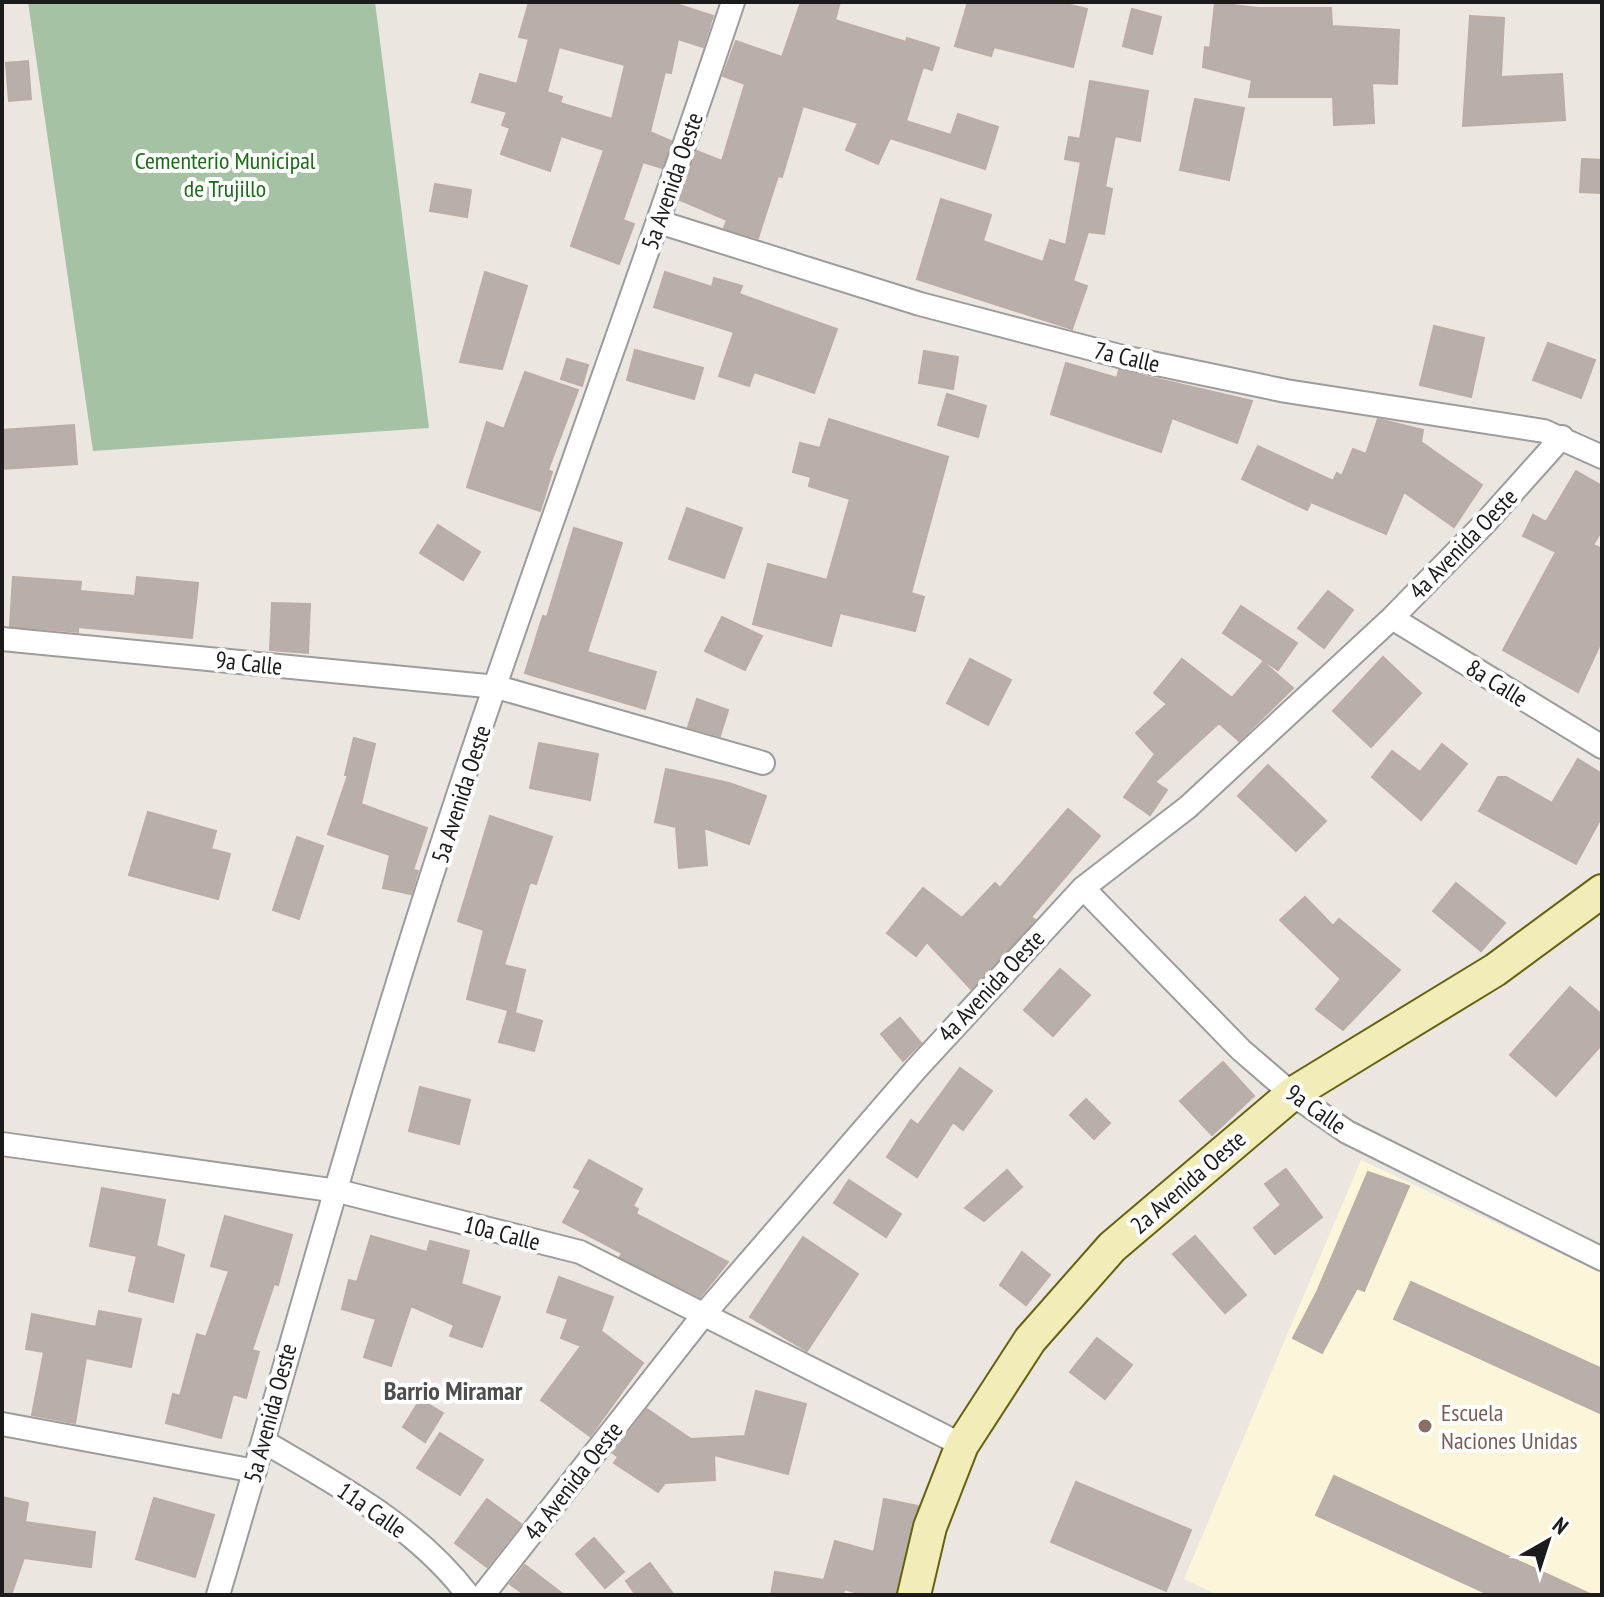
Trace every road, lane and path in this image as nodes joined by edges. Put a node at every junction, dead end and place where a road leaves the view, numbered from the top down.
1 (733, 2) edge
2 (659, 222) junction
3 (1562, 437) junction
4 (1602, 457) edge
5 (1392, 618) junction
6 (2, 639) edge
7 (497, 687) junction
8 (1602, 747) edge
9 (763, 763) dead end
10 (1083, 888) junction
11 (1602, 891) edge
12 (1292, 1094) junction
13 (2, 1144) edge
14 (338, 1191) junction
15 (1602, 1259) edge
16 (705, 1313) junction
17 (2, 1424) edge
18 (263, 1441) junction
19 (962, 1445) junction
20 (255, 1471) junction
21 (218, 1595) edge
22 (468, 1595) edge
23 (483, 1595) edge
24 (914, 1595) edge

1 - 2 street, 5a Avenida Oeste
2 - 3 street, 7a Calle
2 - 7 street, 5a Avenida Oeste
3 - 4 street, 7a Calle
3 - 5 street, 4a Avenida Oeste
5 - 8 street, 8a Calle
5 - 10 street, 4a Avenida Oeste
6 - 7 street, 9a Calle
7 - 9 street, 9a Calle
7 - 14 street, 5a Avenida Oeste
10 - 12 street, 9a Calle
10 - 16 street, 4a Avenida Oeste
11 - 12 street, 2a Avenida Oeste
12 - 15 street, 9a Calle
12 - 19 street, 2a Avenida Oeste
13 - 14 street, 10a Calle
14 - 16 street, 10a Calle
14 - 18 street, 5a Avenida Oeste
16 - 19 street, 10a Calle
16 - 23 street, 4a Avenida Oeste
17 - 20 street
18 - 20 street, 5a Avenida Oeste
18 - 22 street, 11a Calle
19 - 24 street, 2a Avenida Oeste
20 - 21 street, 5a Avenida Oeste

